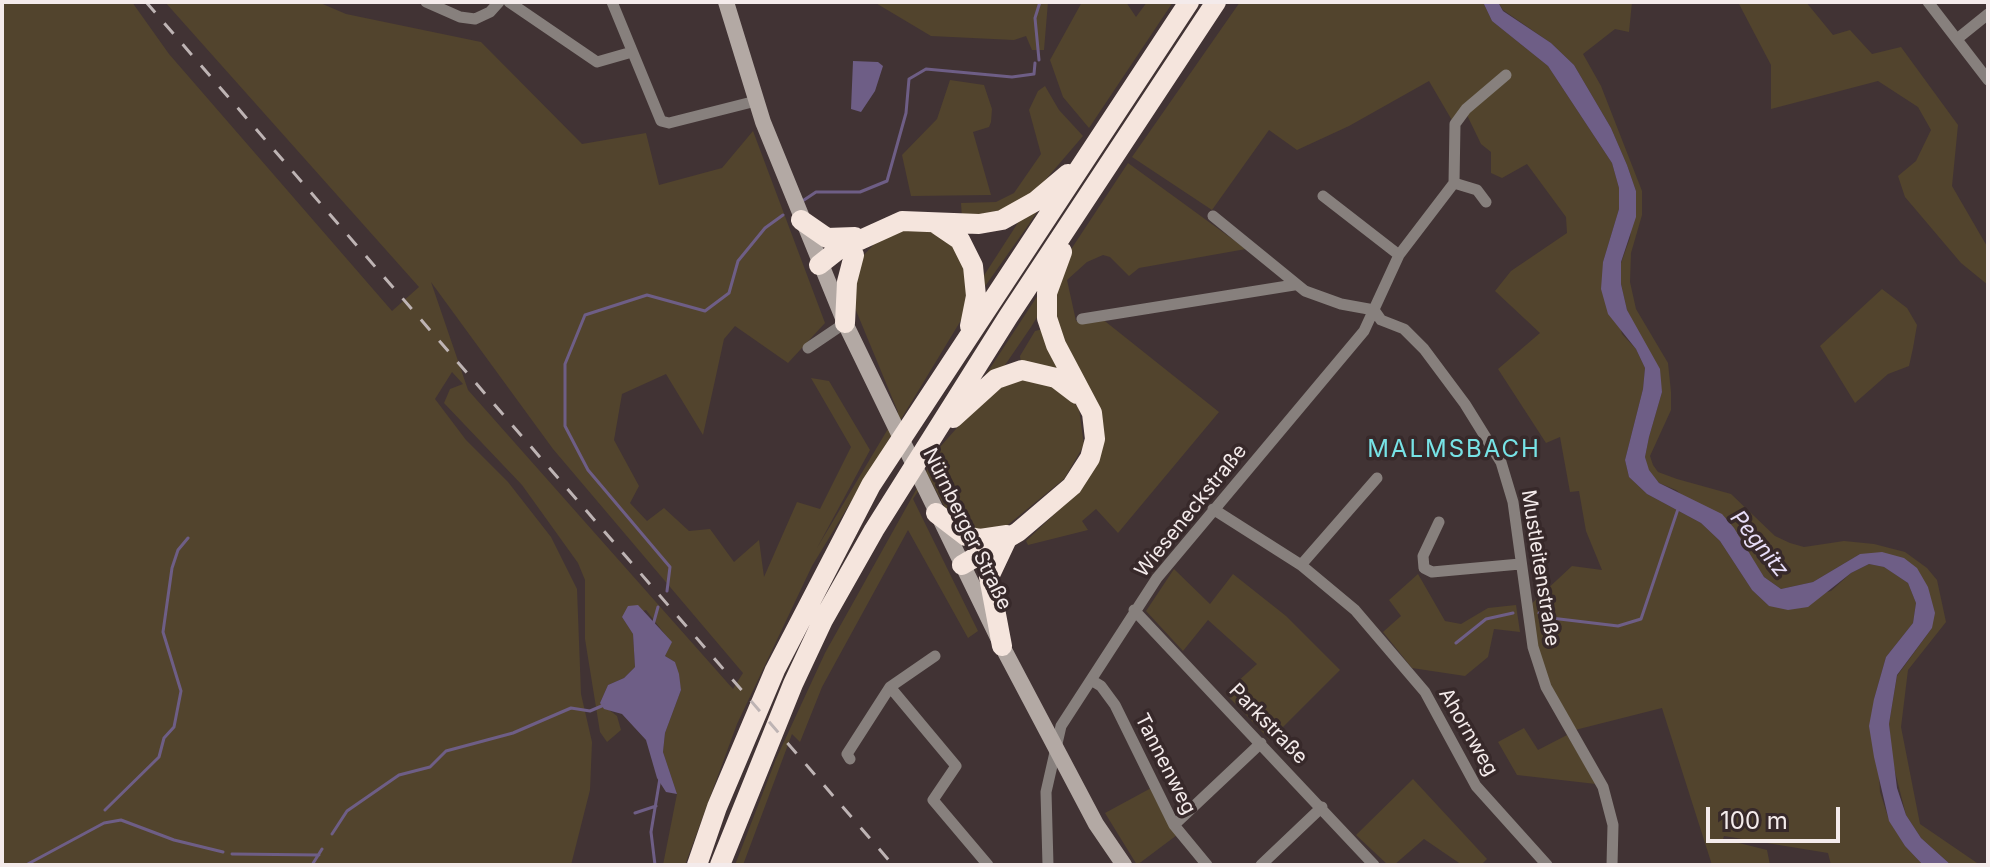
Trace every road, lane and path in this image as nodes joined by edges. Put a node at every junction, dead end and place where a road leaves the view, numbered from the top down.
1 (426, 2) edge
2 (499, 2) edge
3 (509, 2) edge
4 (612, 2) edge
5 (726, 2) edge
6 (1189, 2) edge
7 (1216, 2) edge
8 (1928, 2) edge
9 (1988, 14) edge
10 (1957, 39) junction
11 (632, 52) junction
12 (1506, 75) dead end
13 (1988, 80) edge
14 (756, 101) junction
15 (1088, 155) junction
16 (1454, 183) junction
17 (1323, 196) dead end
18 (1087, 198) junction
19 (1486, 202) dead end
20 (797, 211) junction
21 (1213, 216) dead end
22 (932, 221) junction
23 (878, 231) junction
24 (854, 255) junction
25 (1399, 255) junction
26 (819, 265) junction
27 (1294, 285) junction
28 (1374, 310) junction
29 (1082, 319) dead end
30 (845, 323) junction
31 (968, 336) junction
32 (808, 348) dead end
33 (1089, 407) junction
34 (922, 449) junction
35 (1377, 478) dead end
36 (934, 508) junction
37 (1213, 509) junction
38 (1439, 522) dead end
39 (1012, 537) junction
40 (1520, 564) junction
41 (962, 565) junction
42 (1301, 565) junction
43 (1134, 610) junction
44 (1002, 646) junction
45 (935, 656) dead end
46 (1091, 680) junction
47 (890, 687) junction
48 (1261, 743) junction
49 (1056, 748) junction
50 (850, 759) dead end
51 (1322, 807) junction
52 (1174, 825) junction
53 (697, 865) edge
54 (720, 865) edge
55 (988, 865) edge
56 (1048, 865) edge
57 (1124, 865) edge
58 (1207, 865) edge
59 (1261, 865) edge
60 (1374, 865) edge
61 (1547, 865) edge
62 (1612, 865) edge

1 - 2 street
3 - 11 street
4 - 11 street
5 - 14 main road, Nürnberger Straße
6 - 15 highway
7 - 18 highway
8 - 10 street
9 - 10 street
10 - 13 street
11 - 14 street
12 - 16 street
14 - 20 main road, Nürnberger Straße
15 - 22 highway
15 - 31 highway
16 - 19 street
16 - 25 street, Wieseneckstraße
17 - 25 street
18 - 33 highway
18 - 34 highway
20 - 23 highway
20 - 26 main road, Nürnberger Straße
21 - 27 street
22 - 23 highway
22 - 31 highway
23 - 24 highway
23 - 26 highway
24 - 26 highway
24 - 30 highway
25 - 28 street, Wieseneckstraße
26 - 30 main road, Nürnberger Straße
27 - 28 street
27 - 29 street
28 - 37 street, Wieseneckstraße
28 - 40 street, Mustleitenstraße
30 - 32 street
30 - 36 main road, Nürnberger Straße
31 - 53 highway
33 - 34 highway
33 - 39 highway
34 - 54 highway
35 - 42 street
36 - 39 highway
36 - 41 main road, Nürnberger Straße
37 - 42 street, Ahornweg
37 - 43 street, Wieseneckstraße
38 - 40 street
39 - 41 highway
39 - 44 highway
40 - 62 street, Mustleitenstraße
41 - 44 main road, Nürnberger Straße
42 - 61 street, Ahornweg
43 - 46 street, Wieseneckstraße
43 - 48 street, Parkstraße
44 - 49 main road, Nürnberger Straße
45 - 47 street
46 - 49 street, Wieseneckstraße
46 - 52 street, Tannenweg
47 - 50 street
47 - 55 street
48 - 51 street, Parkstraße
48 - 52 street
49 - 56 street, Wieseneckstraße
49 - 57 main road, Nürnberger Straße
51 - 59 street
51 - 60 street, Parkstraße
52 - 58 street, Tannenweg

